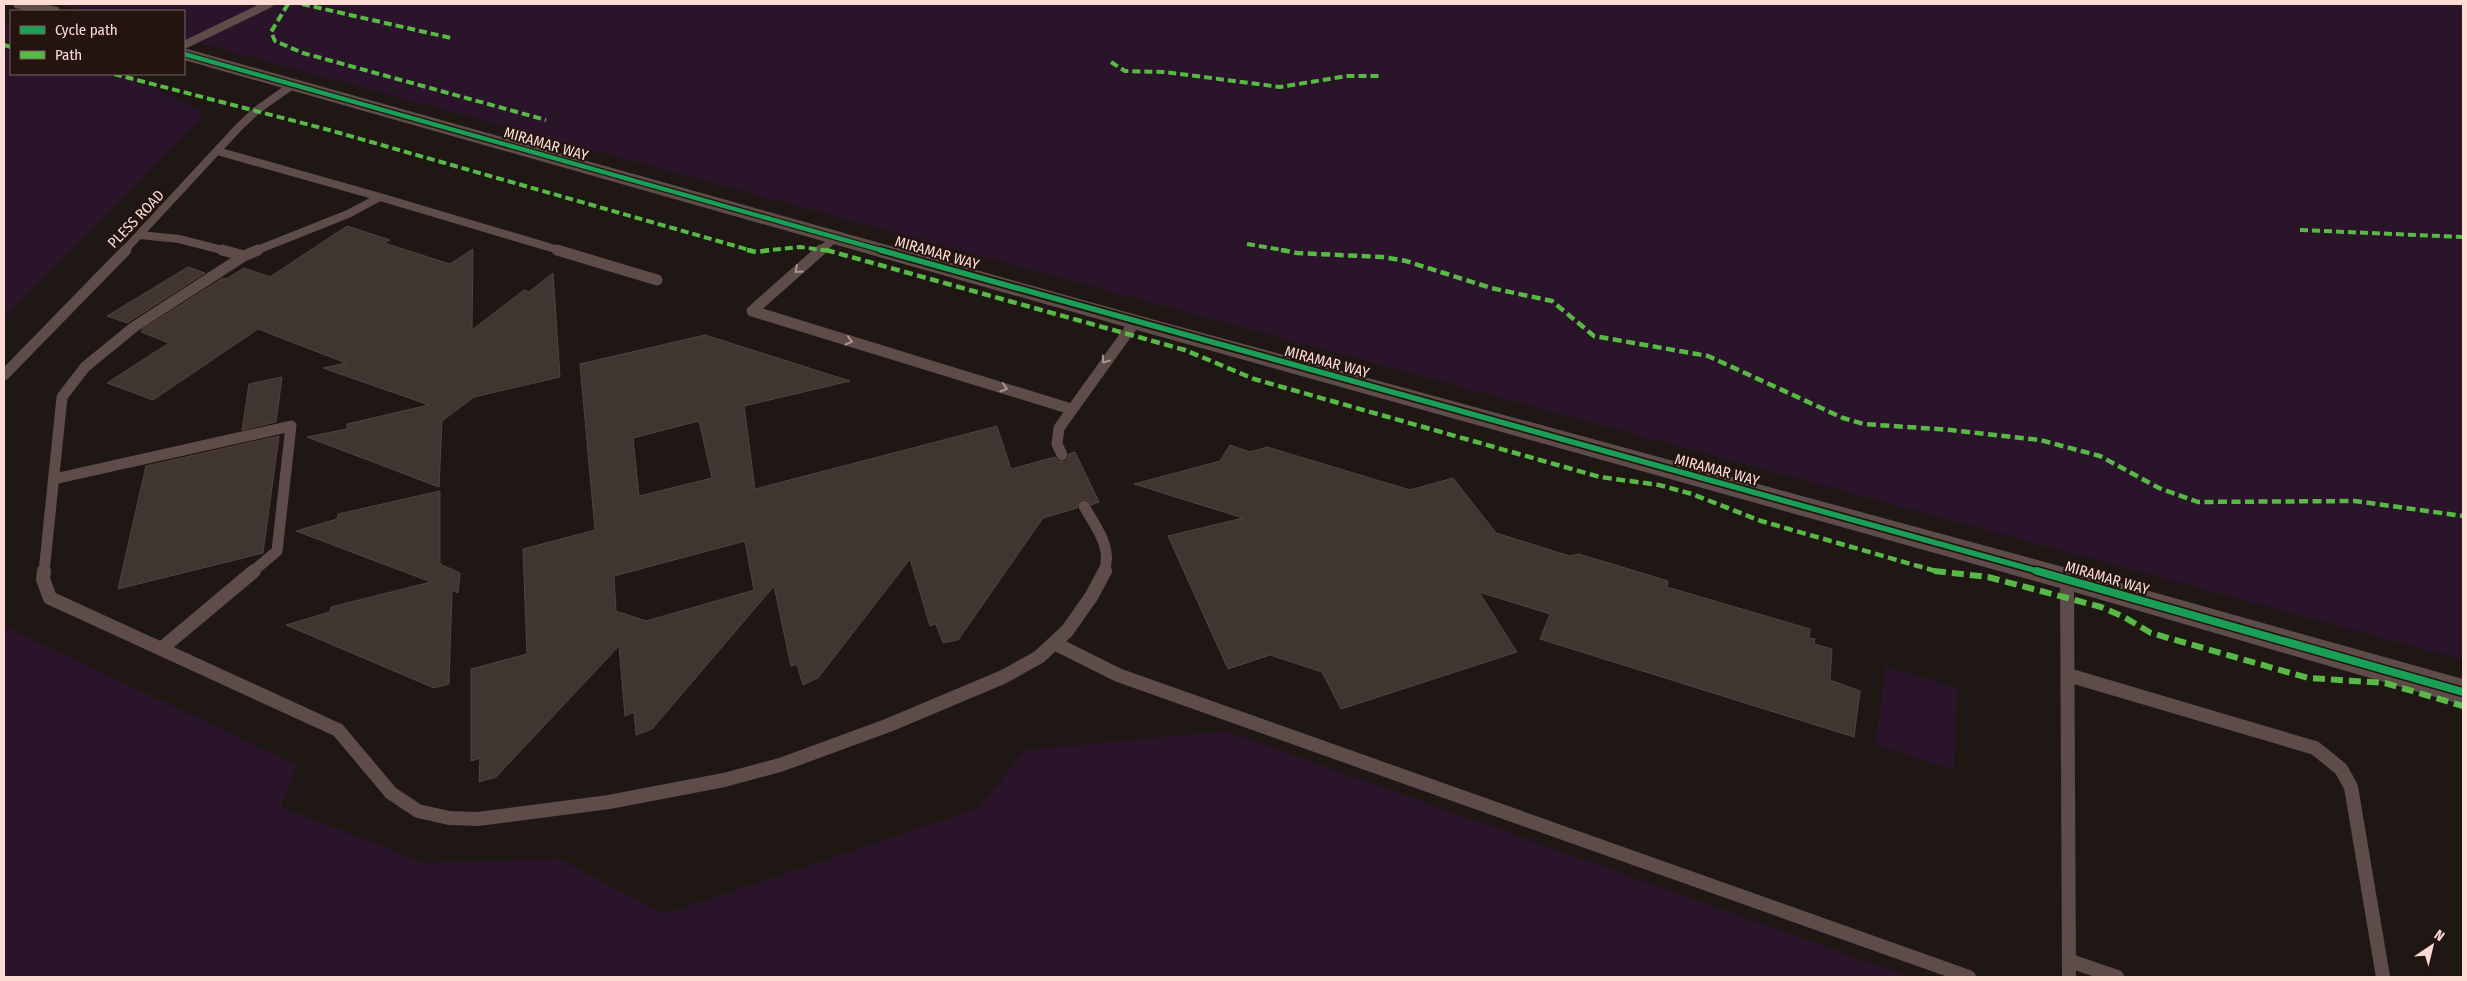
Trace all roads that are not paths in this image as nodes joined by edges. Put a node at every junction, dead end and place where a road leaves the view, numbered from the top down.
1 (21, 4) edge
2 (269, 4) edge
3 (48, 10) edge
4 (185, 46) edge
5 (185, 54) edge
6 (291, 86) junction
7 (218, 151) junction
8 (380, 197) junction
9 (140, 235) junction
10 (834, 238) junction
11 (244, 256) junction
12 (657, 280) dead end
13 (1135, 322) junction
14 (4, 375) edge
15 (1072, 409) junction
16 (1062, 455) dead end
17 (54, 479) junction
18 (1084, 506) dead end
19 (2067, 579) junction
20 (1056, 644) junction
21 (161, 649) junction
22 (2068, 675) junction
23 (2463, 692) edge
24 (2070, 961) junction
25 (1969, 977) edge
26 (2069, 977) edge
27 (2117, 977) edge
28 (2383, 977) edge

1 - 3 street
2 - 4 lane
5 - 6 street, MIRAMAR WAY
6 - 7 lane, PLESS ROAD
6 - 10 street, MIRAMAR WAY
7 - 8 lane
7 - 9 lane, PLESS ROAD
8 - 11 lane
8 - 12 lane
9 - 11 lane
9 - 14 lane, PLESS ROAD
10 - 13 street, MIRAMAR WAY
10 -> 15 lane
11 - 17 lane
13 -> 15 lane
13 - 19 street, MIRAMAR WAY
15 - 16 lane
17 - 21 lane
17 - 21 lane
18 - 20 lane
19 - 22 lane
19 - 23 street, MIRAMAR WAY
20 - 21 lane
20 - 25 lane
22 - 24 lane
22 - 28 lane
24 - 26 lane
24 - 27 lane

